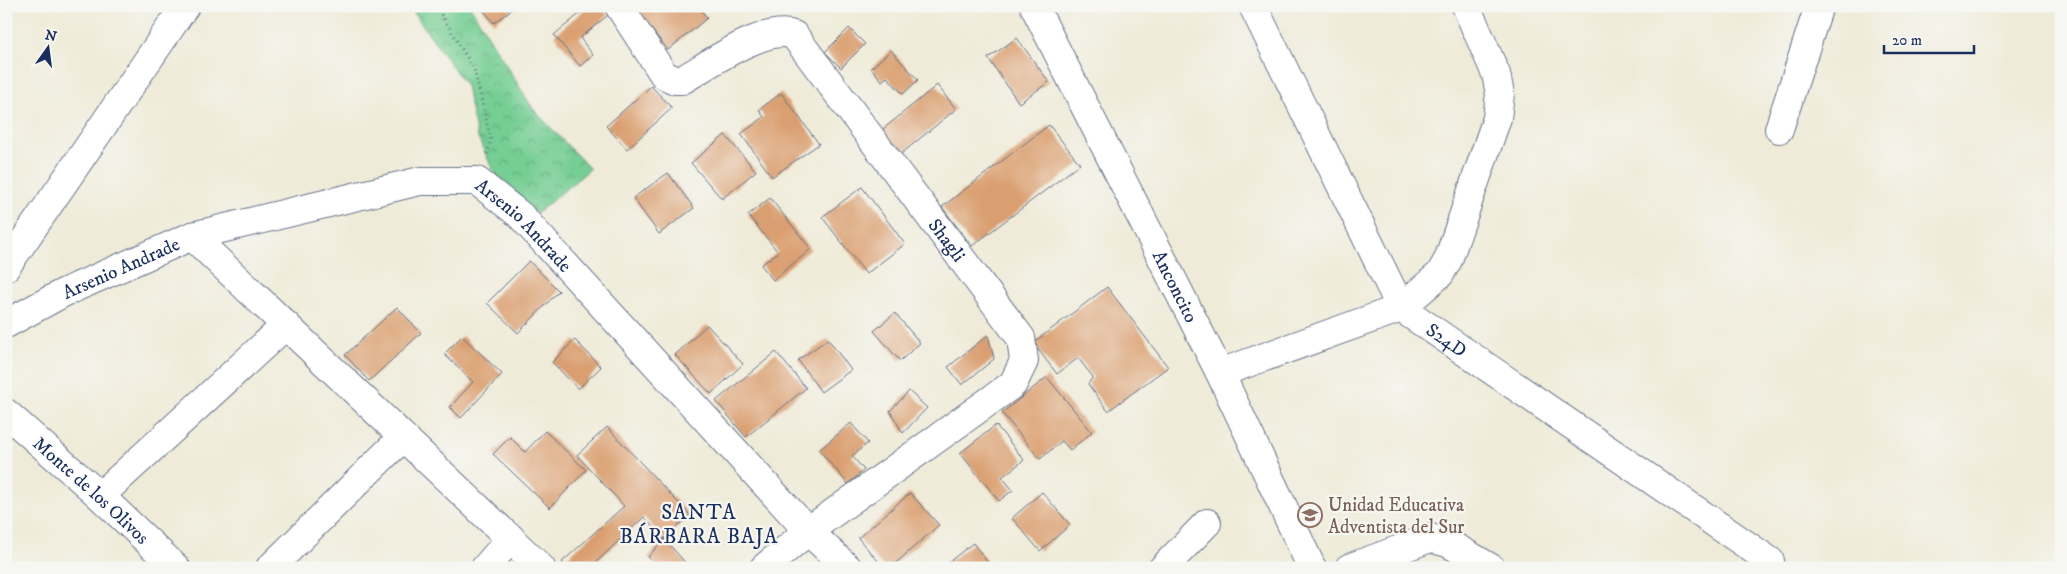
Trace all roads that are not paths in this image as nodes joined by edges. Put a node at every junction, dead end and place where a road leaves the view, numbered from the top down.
1 (185, 6) edge
2 (620, 6) edge
3 (1253, 6) edge
4 (1466, 6) edge
5 (1819, 6) edge
6 (1037, 7) edge
7 (1779, 129) dead end
8 (192, 236) junction
9 (6, 267) edge
10 (1401, 308) junction
11 (6, 324) edge
12 (286, 325) junction
13 (1220, 373) junction
14 (6, 413) edge
15 (403, 437) junction
16 (100, 496) junction
17 (1207, 523) dead end
18 (808, 531) junction
19 (510, 538) junction
20 (1770, 561) dead end
21 (176, 568) edge
22 (270, 568) edge
23 (485, 568) edge
24 (541, 568) edge
25 (764, 568) edge
26 (848, 568) edge
27 (1163, 568) edge
28 (1312, 568) edge
29 (1349, 568) edge
30 (1492, 568) edge

1 - 9 street
2 - 18 street, Shagli
3 - 10 street, S24D
4 - 10 street
5 - 7 street
6 - 13 street, Anconcito
8 - 11 street, Arsenio Andrade
8 - 12 street
8 - 18 street, Arsenio Andrade
10 - 13 street
10 - 20 street, S24D
12 - 15 street
12 - 16 street
13 - 28 street, Anconcito
14 - 16 street, Monte de los Olivos
15 - 19 street
15 - 22 street
16 - 21 street, Monte de los Olivos
17 - 27 street
18 - 25 street, Shagli
18 - 26 street, Arsenio Andrade
19 - 23 street
19 - 24 street
29 - 30 street

